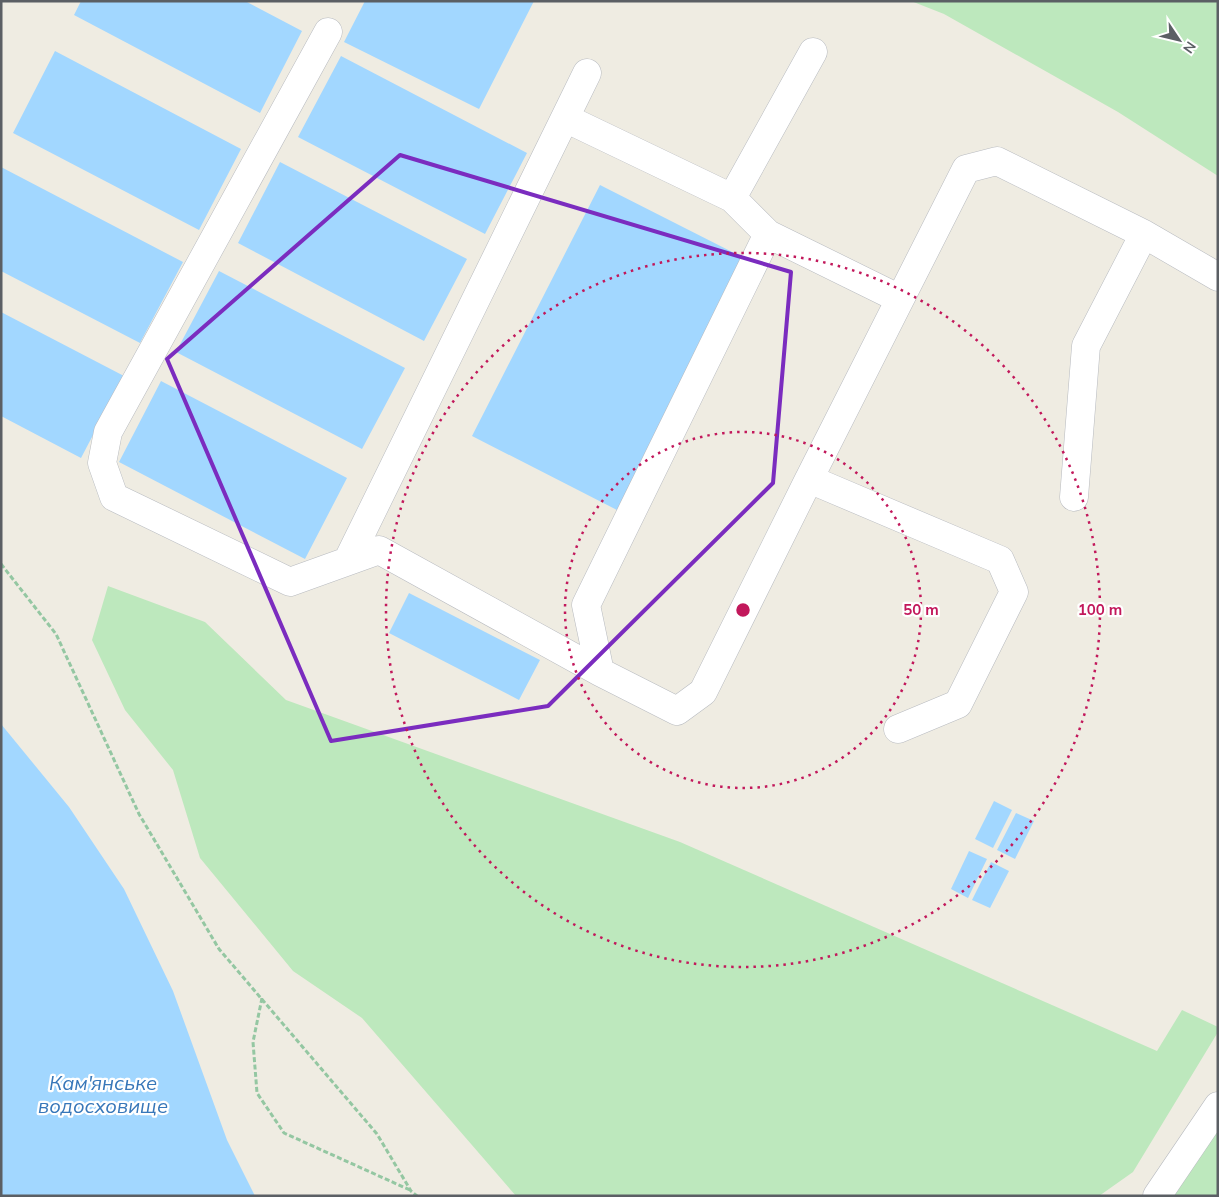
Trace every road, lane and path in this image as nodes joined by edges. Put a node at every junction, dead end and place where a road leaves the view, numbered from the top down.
1 (328, 32) dead end
2 (813, 52) dead end
3 (587, 73) dead end
4 (565, 118) junction
5 (732, 198) junction
6 (768, 234) junction
7 (1144, 234) junction
8 (1218, 277) edge
9 (900, 299) junction
10 (810, 479) junction
11 (1074, 497) dead end
12 (348, 560) junction
13 (1, 564) edge
14 (600, 672) junction
15 (898, 729) dead end
16 (262, 997) junction
17 (1218, 1106) edge
18 (412, 1191) junction
19 (417, 1196) edge
20 (1157, 1196) edge

1 - 12 street
2 - 5 street
3 - 4 street
4 - 5 street
4 - 12 street
5 - 6 street
6 - 9 street
6 - 14 street
7 - 8 street
7 - 9 street
7 - 11 street
9 - 10 street
10 - 14 street
10 - 15 street
12 - 14 street
13 - 16 path
16 - 18 path
16 - 18 path
17 - 20 street
18 - 19 path

